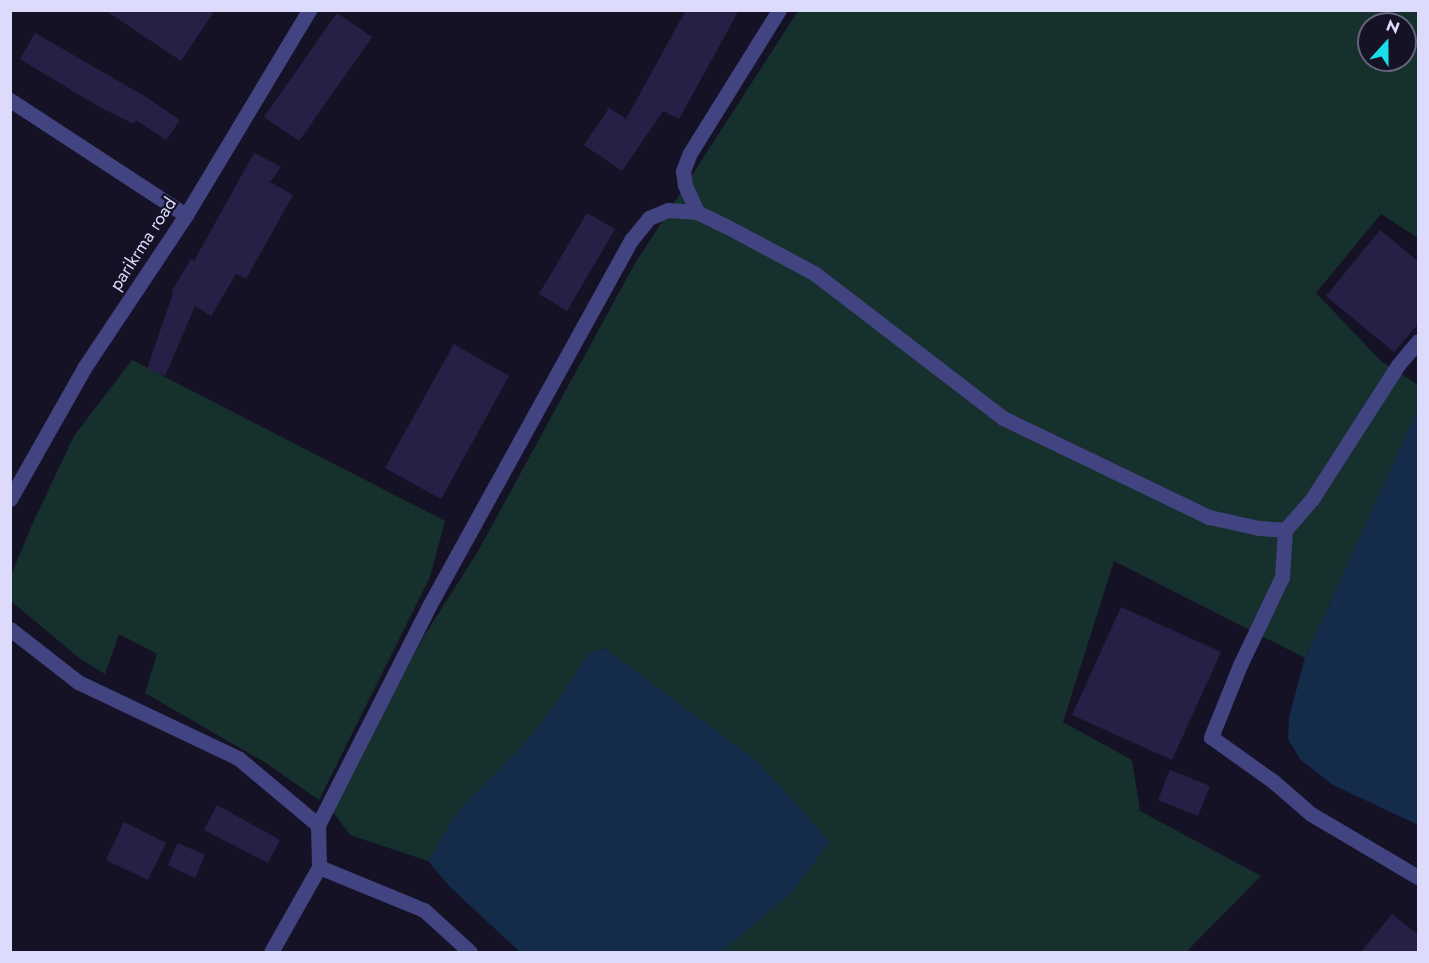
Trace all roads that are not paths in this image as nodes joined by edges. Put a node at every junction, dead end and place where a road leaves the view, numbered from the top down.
1 (290, 10) edge
2 (779, 10) edge
3 (307, 15) edge
4 (10, 100) edge
5 (697, 212) junction
6 (186, 215) junction
7 (1419, 341) edge
8 (10, 499) edge
9 (1285, 530) junction
10 (10, 629) edge
11 (318, 825) junction
12 (319, 867) junction
13 (1419, 877) edge
14 (271, 952) edge
15 (470, 952) edge

1 - 3 street
2 - 5 street
3 - 6 street, parikrma road
4 - 6 street
5 - 9 street
5 - 11 street
6 - 8 street, parikrma road
7 - 9 street
9 - 13 street
10 - 11 street
11 - 12 street
12 - 14 street
12 - 15 street

